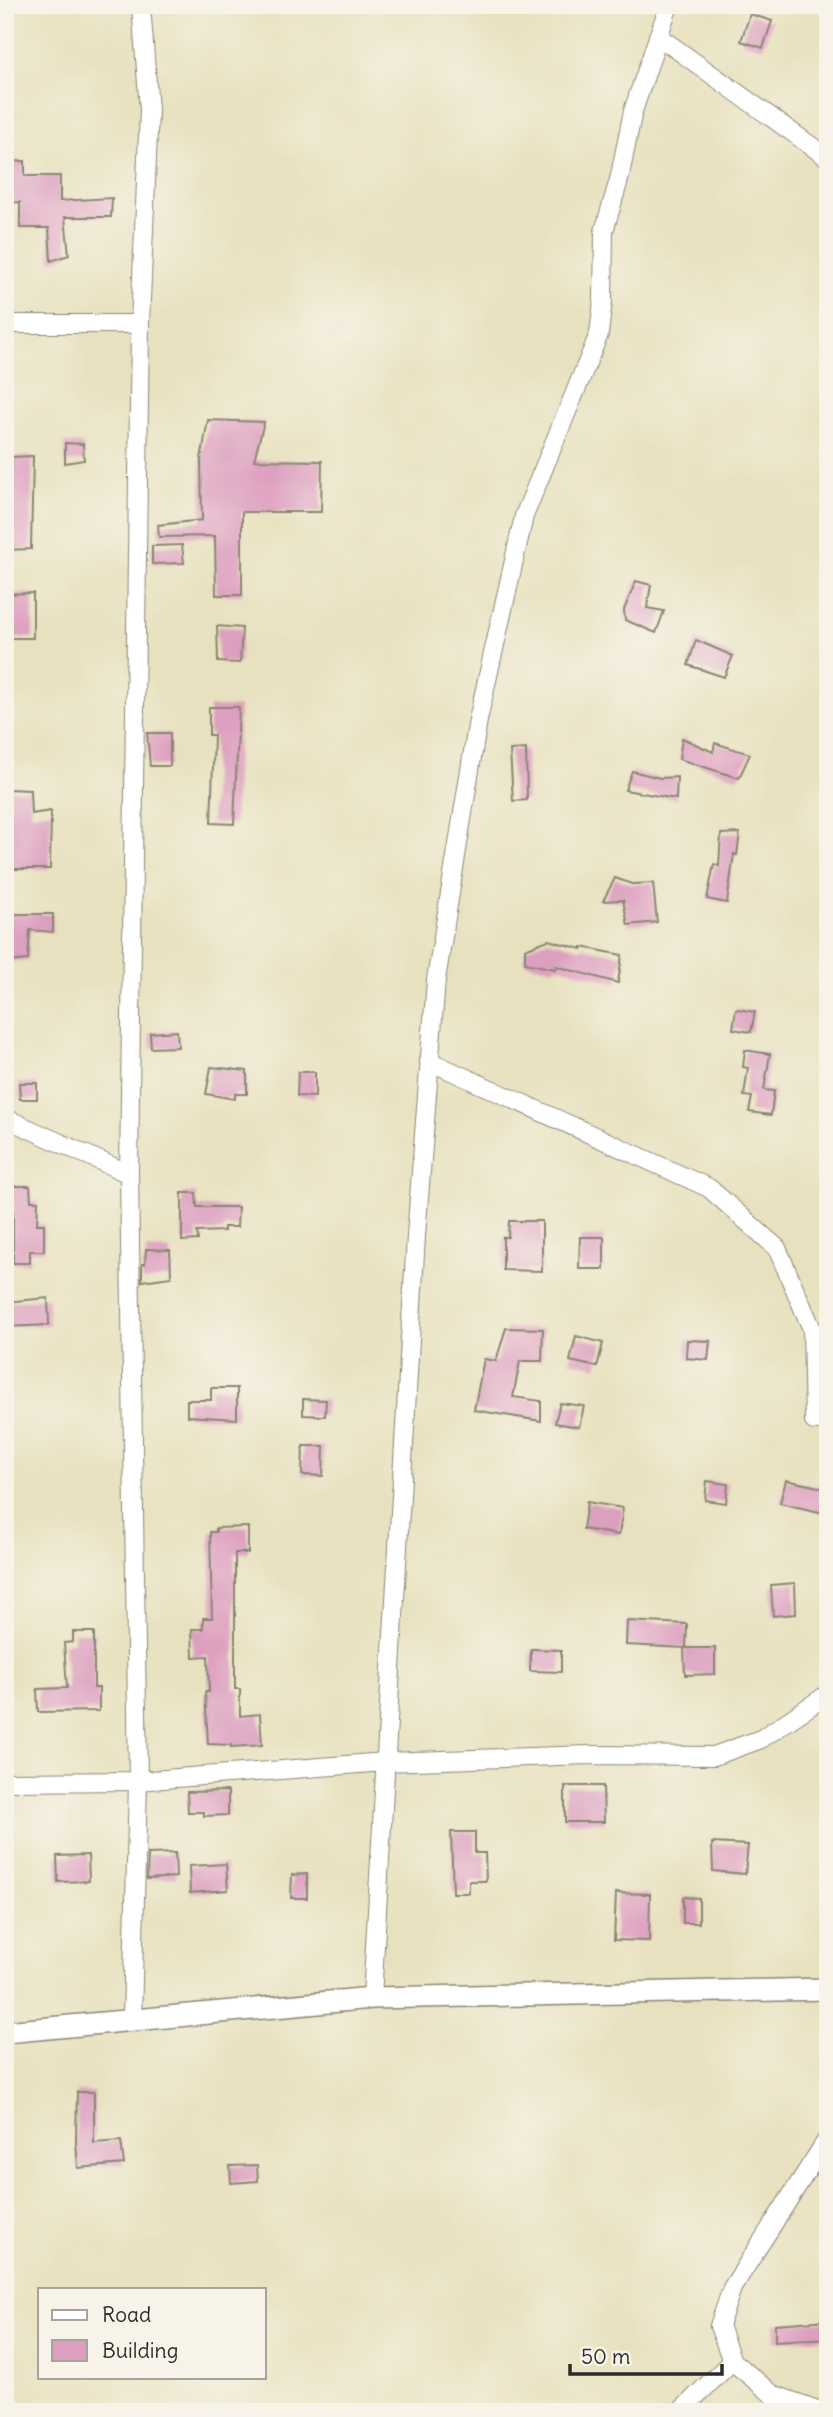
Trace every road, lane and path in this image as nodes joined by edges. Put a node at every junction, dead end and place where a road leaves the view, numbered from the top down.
1 (141, 5) edge
2 (669, 5) edge
3 (658, 36) junction
4 (828, 158) edge
5 (5, 324) edge
6 (140, 324) junction
7 (429, 1061) junction
8 (5, 1118) edge
9 (128, 1174) junction
10 (828, 1421) edge
11 (828, 1694) edge
12 (385, 1762) junction
13 (138, 1781) junction
14 (5, 1782) edge
15 (828, 1989) edge
16 (372, 1998) junction
17 (132, 2020) junction
18 (5, 2032) edge
19 (828, 2138) edge
20 (732, 2361) junction
21 (680, 2412) edge
22 (824, 2412) edge

1 - 6 street
2 - 3 street
3 - 4 street
3 - 7 street
5 - 6 street
6 - 9 street
7 - 10 street
7 - 12 street
8 - 9 street
9 - 13 street
11 - 12 street
12 - 13 street
12 - 16 street
13 - 14 street
13 - 17 street
15 - 16 street
16 - 17 street
17 - 18 street
19 - 20 street
20 - 21 street
20 - 22 street

